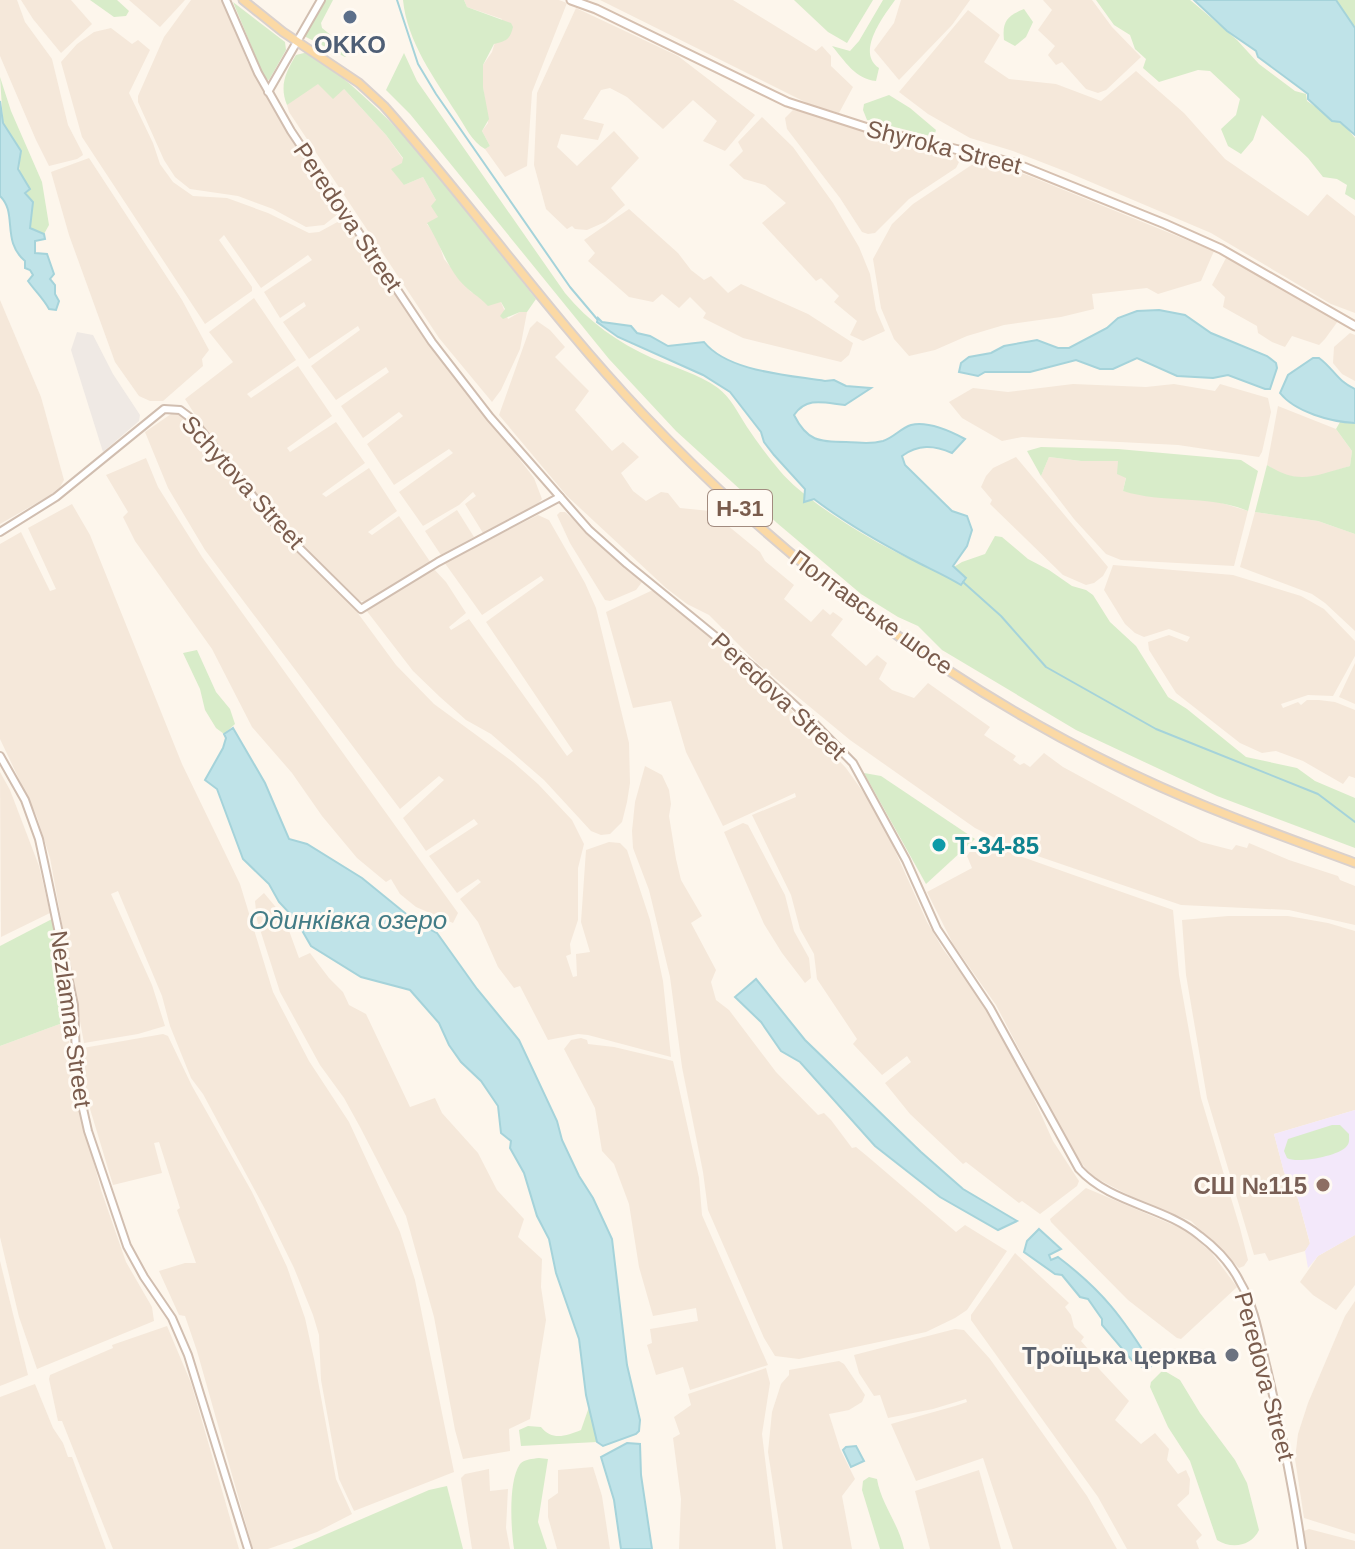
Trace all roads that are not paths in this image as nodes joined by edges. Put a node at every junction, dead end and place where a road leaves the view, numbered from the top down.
1 (226, 0) edge
2 (243, 0) edge
3 (321, 0) edge
4 (571, 0) edge
5 (297, 40) junction
6 (268, 92) junction
7 (1355, 326) edge
8 (560, 497) junction
9 (0, 532) edge
10 (0, 756) edge
11 (1355, 863) edge
12 (248, 1549) edge
13 (1302, 1549) edge

1 - 6 street, Peredova Street
2 - 5 main road, Полтавське шосе / Н-31
3 - 5 street
4 - 7 main road, Shyroka Street
5 - 6 street
5 - 11 main road, Полтавське шосе / Н-31
6 - 8 street, Peredova Street
8 - 9 street, Schytova Street
8 - 13 street, Peredova Street
10 - 12 street, Nezlamna Street

